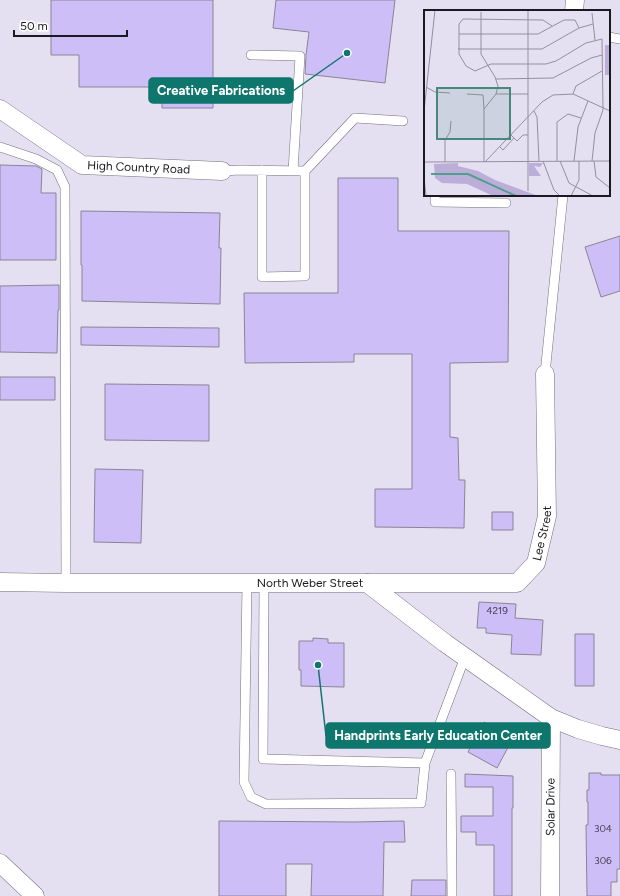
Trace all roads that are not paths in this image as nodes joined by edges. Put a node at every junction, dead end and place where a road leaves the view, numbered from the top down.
1 (575, 0) edge
2 (574, 10) edge
3 (610, 37) edge
4 (620, 39) edge
5 (251, 55) dead end
6 (0, 109) edge
7 (403, 120) dead end
8 (0, 147) edge
9 (262, 170) junction
10 (222, 171) joint
11 (293, 171) junction
12 (305, 171) junction
13 (435, 196) edge
14 (563, 196) edge
15 (506, 203) dead end
16 (545, 374) joint
17 (0, 582) edge
18 (66, 583) junction
19 (255, 583) junction
20 (367, 584) junction
21 (465, 657) junction
22 (551, 718) junction
23 (620, 740) edge
24 (425, 762) junction
25 (451, 774) dead end
26 (0, 863) edge
27 (35, 896) edge
28 (452, 896) edge
29 (550, 896) edge

1 - 2 street
3 - 4 lane
5 - 11 lane
6 - 10 street, High Country Road
7 - 12 lane
8 - 18 lane
9 - 10 lane
9 - 11 lane
9 - 12 lane
11 - 12 lane
13 - 15 lane
14 - 16 lane
16 - 20 street, Lee Street
17 - 18 street, North Weber Street
18 - 19 street, North Weber Street
19 - 20 street, North Weber Street
19 - 24 lane
19 - 24 lane
20 - 21 street, North Weber Street
21 - 22 street, North Weber Street
21 - 24 lane
22 - 23 street, North Weber Street
22 - 29 street, Solar Drive
25 - 28 lane
26 - 27 street

